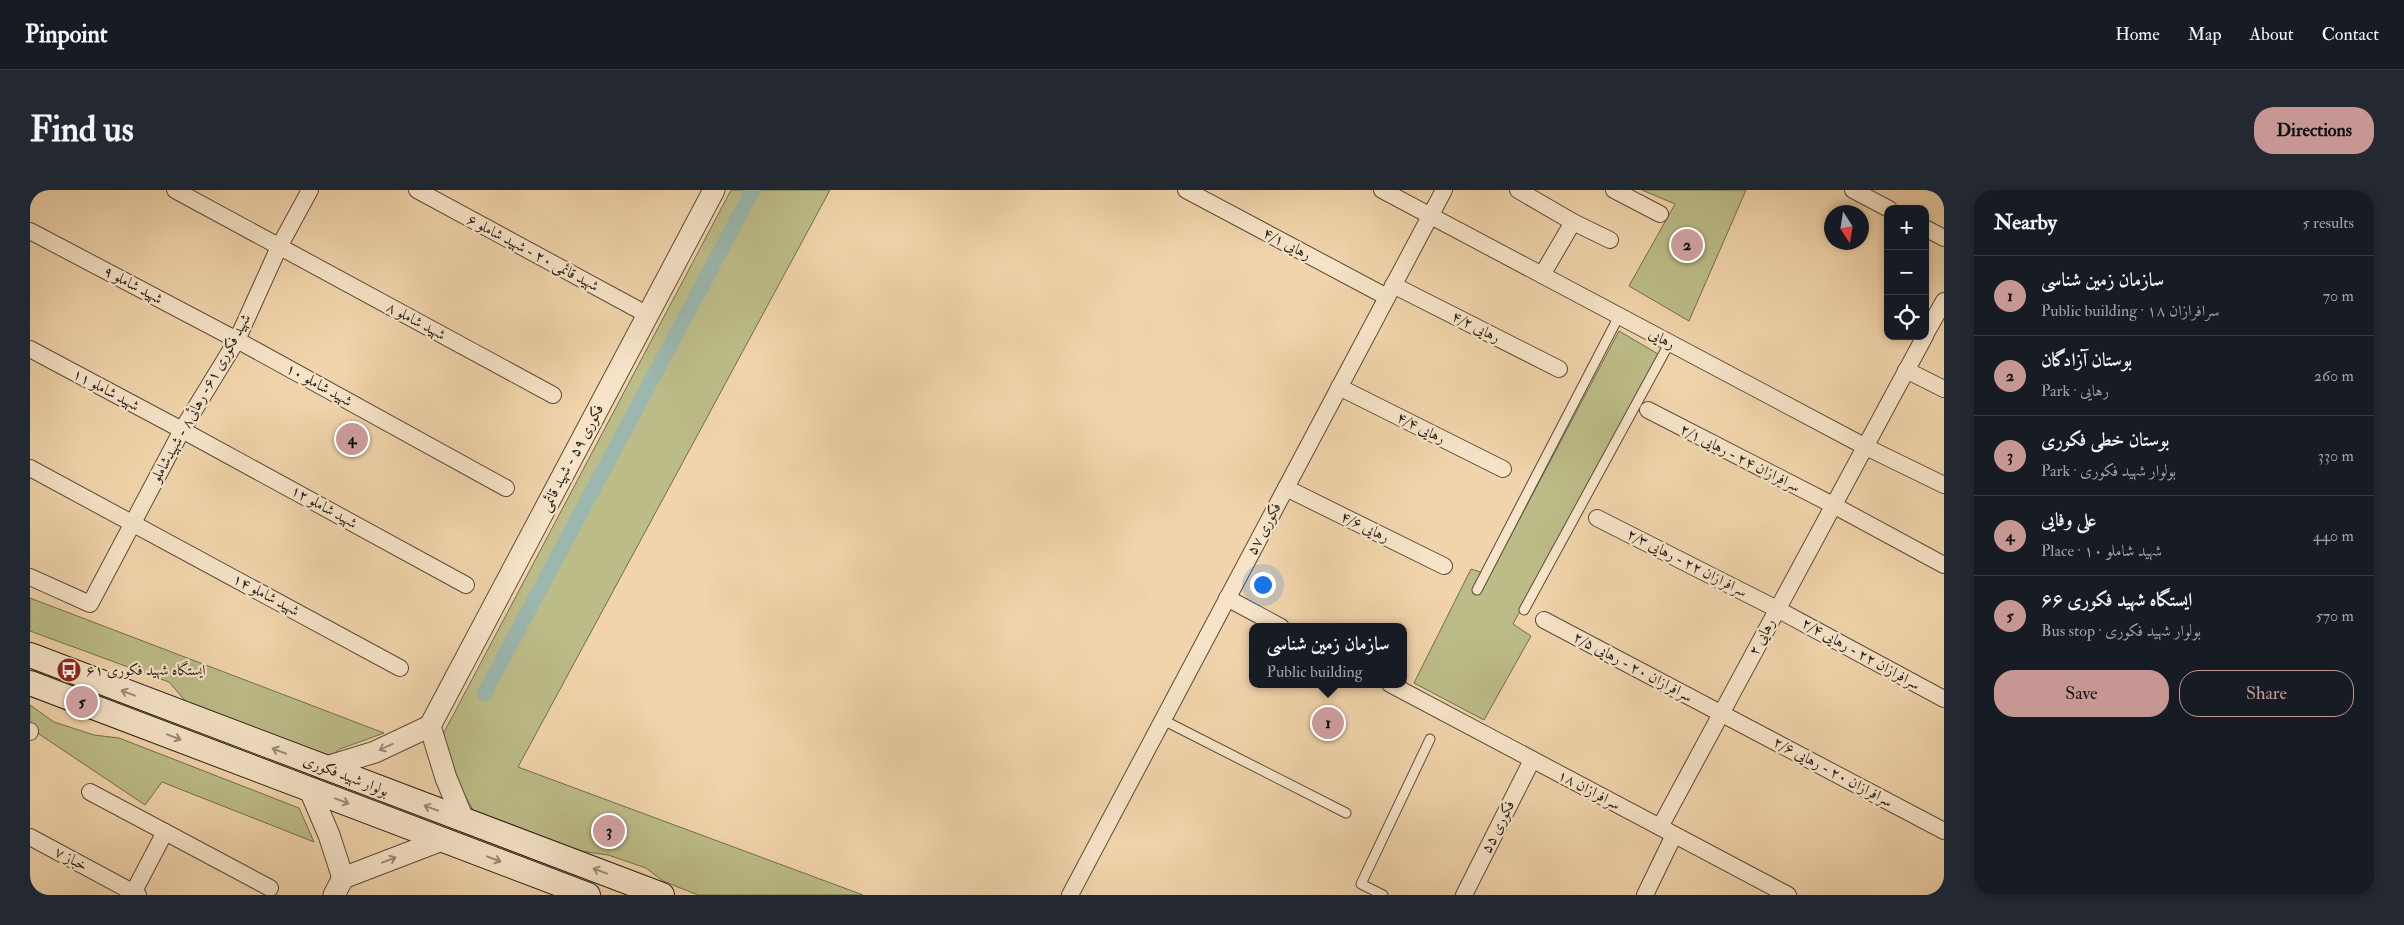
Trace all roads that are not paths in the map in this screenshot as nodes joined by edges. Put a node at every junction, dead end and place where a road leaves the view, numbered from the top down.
1 (175, 190) edge
2 (310, 190) edge
3 (417, 190) edge
4 (714, 190) edge
5 (1186, 190) edge
6 (1382, 190) edge
7 (1444, 190) edge
8 (1518, 190) edge
9 (1614, 190) edge
10 (1853, 190) edge
11 (1884, 206) edge
12 (1660, 214) dead end
13 (1430, 215) junction
14 (1573, 222) junction
15 (1929, 230) edge
16 (30, 231) edge
17 (1944, 238) edge
18 (1610, 240) dead end
19 (280, 247) junction
20 (1542, 275) junction
21 (1390, 291) junction
22 (1944, 301) edge
23 (648, 315) junction
24 (1620, 316) junction
25 (1929, 329) edge
26 (237, 340) junction
27 (1923, 340) edge
28 (1670, 342) junction
29 (30, 349) edge
30 (1559, 369) dead end
31 (1906, 370) junction
32 (1339, 388) junction
33 (1944, 389) edge
34 (553, 395) dead end
35 (1648, 410) dead end
36 (182, 430) junction
37 (1864, 446) junction
38 (30, 468) edge
39 (1503, 469) dead end
40 (1944, 485) edge
41 (506, 488) dead end
42 (1286, 488) junction
43 (1833, 505) junction
44 (1597, 518) dead end
45 (132, 523) junction
46 (1444, 566) dead end
47 (1944, 566) edge
48 (30, 577) edge
49 (466, 585) dead end
50 (1477, 590) dead end
51 (1227, 598) junction
52 (1777, 609) junction
53 (1524, 610) dead end
54 (1544, 620) dead end
55 (1274, 623) edge
56 (30, 655) edge
57 (400, 668) dead end
58 (30, 683) edge
59 (1397, 688) edge
60 (1944, 699) edge
61 (1722, 713) junction
62 (1163, 720) junction
63 (430, 726) junction
64 (1430, 739) dead end
65 (1532, 760) junction
66 (323, 768) junction
67 (309, 788) junction
68 (90, 792) dead end
69 (1346, 812) dead end
70 (463, 819) junction
71 (1667, 831) junction
72 (166, 832) junction
73 (1944, 832) edge
74 (30, 837) edge
75 (442, 840) junction
76 (339, 886) edge
77 (270, 888) dead end
78 (135, 894) edge
79 (588, 895) edge
80 (662, 895) edge
81 (1070, 895) edge
82 (1383, 895) edge
83 (1464, 895) edge
84 (1645, 895) edge
85 (1788, 895) edge

1 - 19 street, شهید شاملو ۸
2 - 19 street, شهید فکوری ۶۱- رهائی۸ - شهیدشاملو
3 - 23 street, شهید قائمی ۲۰ - شهید شاملو ۶
4 - 23 street, فکوری ۵۹ - شهید قائمی
5 - 21 street, رهایی ۴/۱
6 - 13 street, رهایی
7 - 13 street, فکوری ۵۷
8 - 14 street
9 - 12 street
10 - 11 street
13 - 20 street, رهایی
13 - 21 street, فکوری ۵۷
14 - 18 street
14 - 20 street
15 - 17 street
16 - 26 street, شهید شاملو ۹
19 - 26 street, شهید فکوری ۶۱- رهائی۸ - شهیدشاملو
19 - 34 street, شهید شاملو ۸
20 - 24 street, رهایی
21 - 30 street, رهایی ۴/۲
21 - 32 street, فکوری ۵۷
22 - 25 street, رهایی ۲
23 - 63 street, فکوری ۵۹ - شهید قائمی
24 - 28 street, رهایی
24 - 50 lane
26 - 36 street, شهید فکوری ۶۱- رهائی۸ - شهیدشاملو
26 - 41 street, شهید شاملو ۱۰
27 - 31 street, رهایی ۲
28 - 37 street, رهایی
28 - 53 lane
29 - 36 street, شهید شاملو ۱۱
31 - 33 street
31 - 37 street, رهایی ۲
32 - 39 street, رهایی ۴/۴
32 - 42 street, فکوری ۵۷
35 - 43 street, سرافرازان ۲۴ - رهایی ۲/۱
36 - 45 street, شهید فکوری ۶۱- رهائی۸ - شهیدشاملو
36 - 49 street, شهید شاملو ۱۲
37 - 40 street, رهایی
37 - 43 street, رهایی ۲
38 - 45 street, شهید شاملو ۱۴
42 - 46 street, رهایی ۴/۶
42 - 51 street, فکوری ۵۷
43 - 47 street, سرافرازان ۲۴ - رهایی ۲/۱
43 - 52 street, رهایی ۲
44 - 52 street, سرافرازان ۲۲ - رهایی ۲/۳
45 - 48 street, شهید فکوری ۶۱- رهائی۸ - شهیدشاملو
45 - 57 street, شهید شاملو ۱۴
51 - 55 street
51 - 62 street, فکوری ۵۷
52 - 60 street, سرافرازان ۲۲ - رهایی ۲/۴
52 - 61 street, رهایی ۲
54 - 61 street, سرافرازان ۲۰ - رهایی ۲/۵
66 -> 56 main road, بولوار شهید فکوری
58 -> 67 main road, بولوار شهید فکوری
59 - 65 street, سرافرازان ۱۸
61 - 71 street, رهایی ۲
61 - 73 street, سرافرازان ۲۰ - رهایی ۲/۶
62 - 69 lane
62 - 81 street, فکوری ۵۷
63 -> 66 street
63 - 70 street
64 - 82 lane
65 - 71 street, سرافرازان ۱۸
65 - 83 street, فکوری ۵۵
70 -> 66 main road, بولوار شهید فکوری
67 -> 75 main road, بولوار شهید فکوری
67 - 76 street
68 - 72 street
80 -> 70 main road, بولوار شهید فکوری
71 - 84 street, رهایی ۲
71 - 85 street, سرافرازان ۱۸
72 - 77 street
72 - 78 street
74 - 78 street, خباز ۷
76 -> 75 street
75 -> 79 main road, بولوار شهید فکوری

